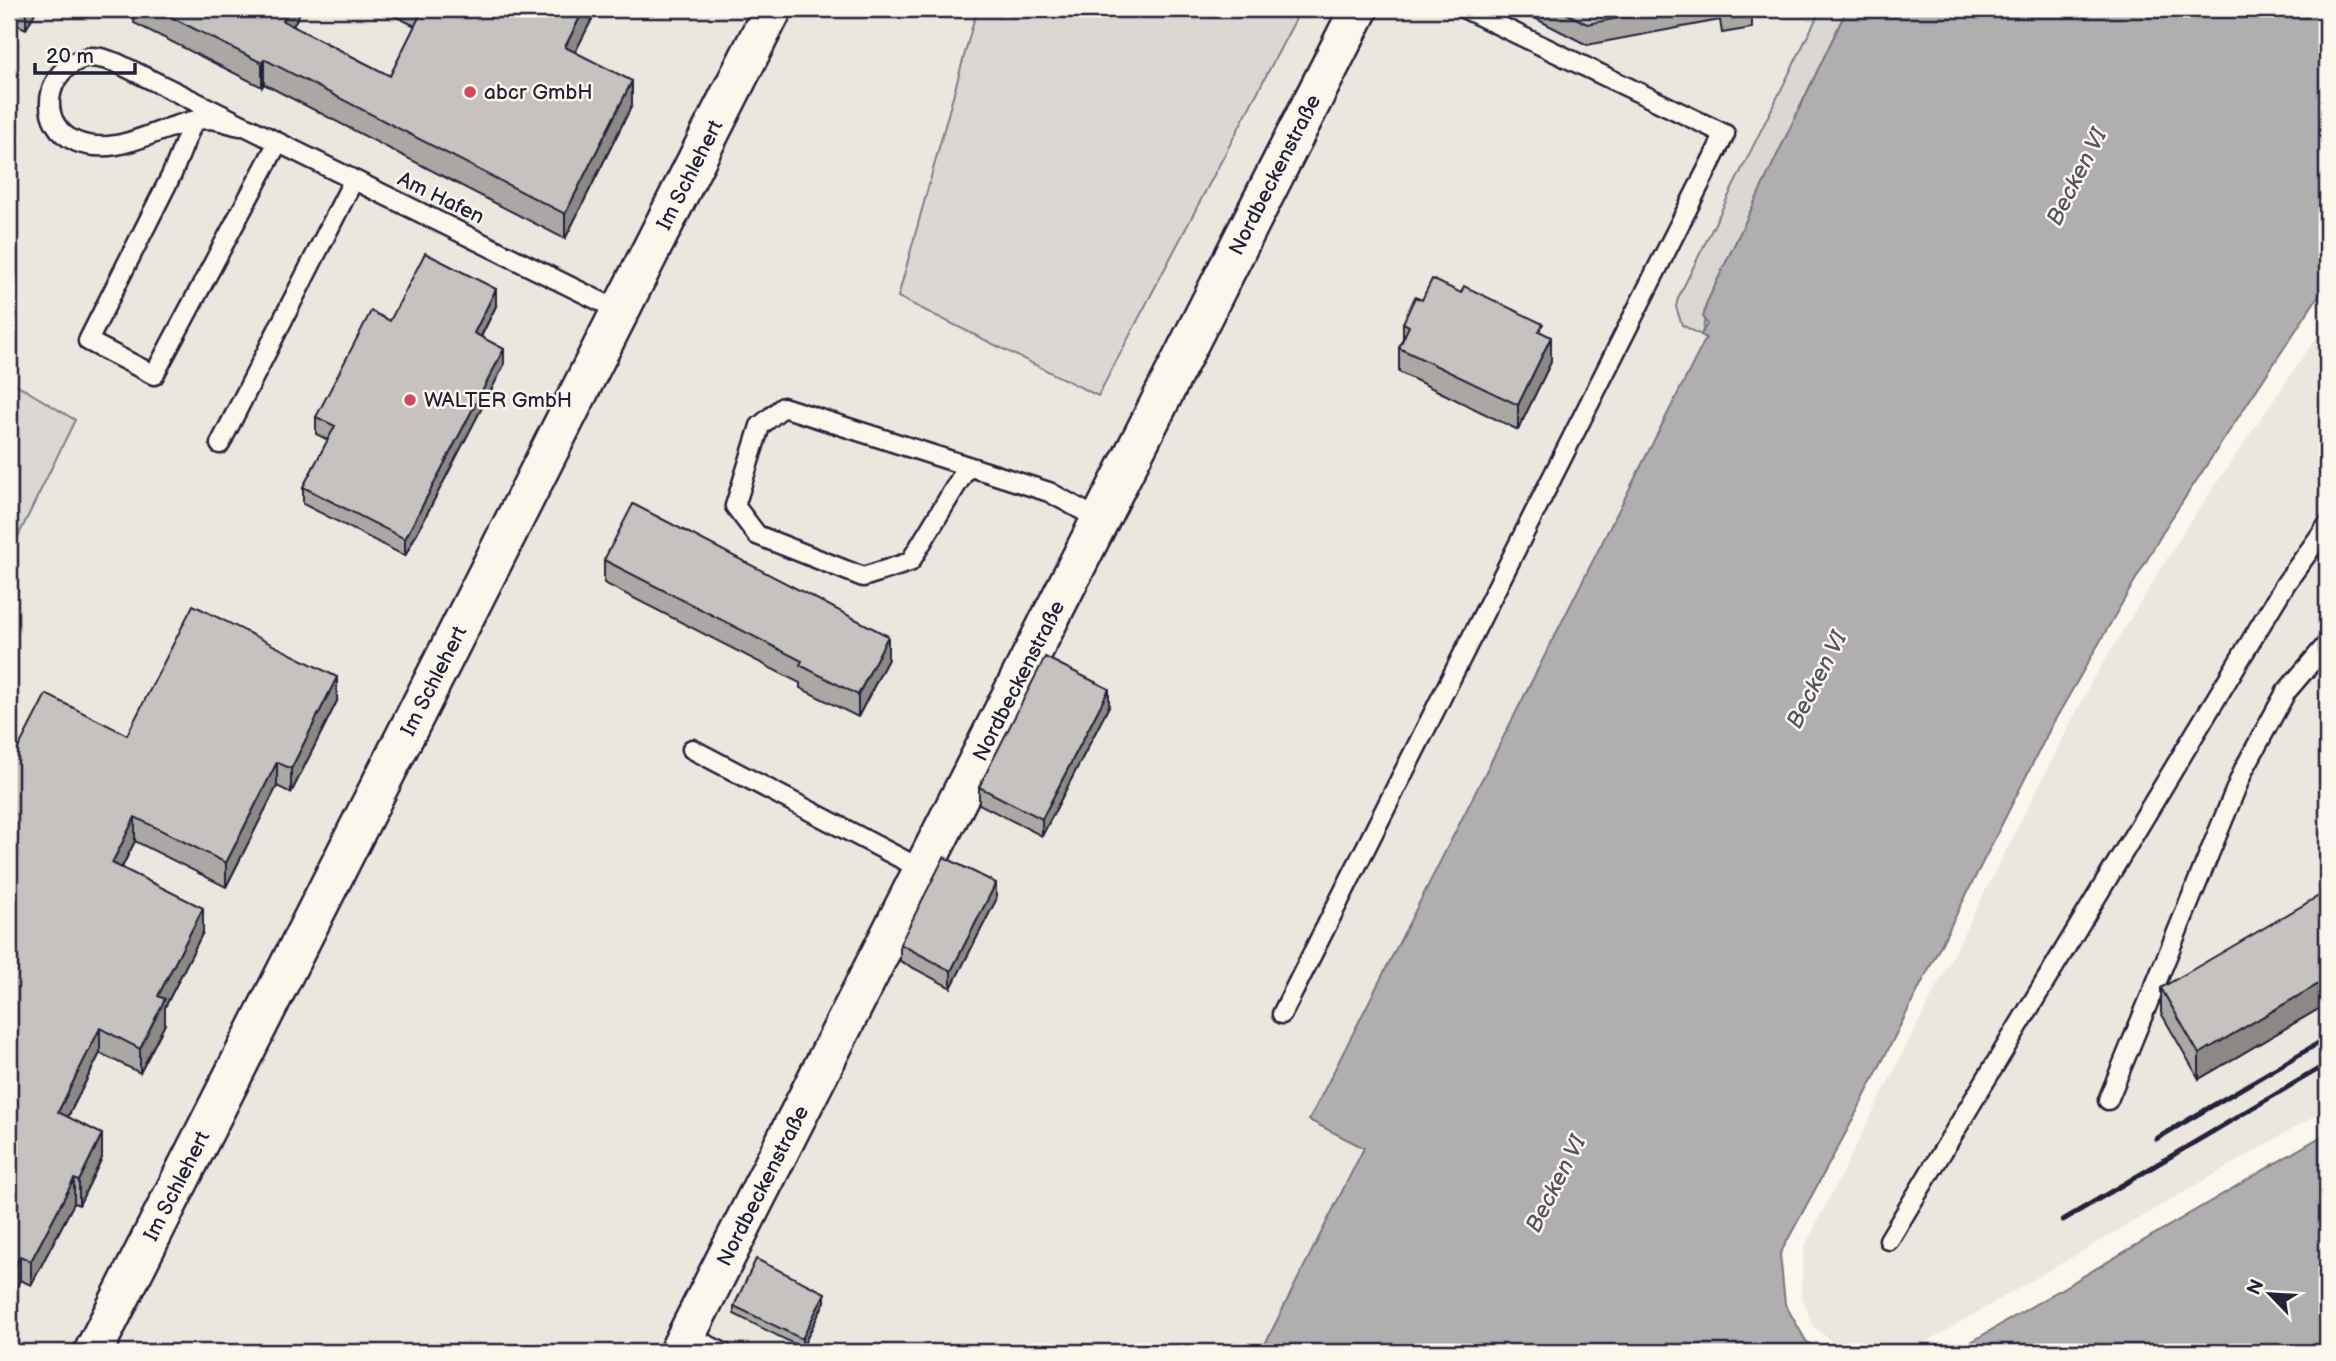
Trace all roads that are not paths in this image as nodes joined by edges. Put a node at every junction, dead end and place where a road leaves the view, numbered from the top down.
1 (773, 9) edge
2 (1359, 9) edge
3 (1465, 9) edge
4 (192, 121) junction
5 (240, 126) junction
6 (277, 144) junction
7 (353, 181) junction
8 (622, 312) junction
9 (220, 444) dead end
10 (968, 466) junction
11 (1101, 520) junction
12 (2327, 526) edge
13 (2327, 644) edge
14 (692, 749) dead end
15 (923, 870) junction
16 (1282, 1014) dead end
17 (2108, 1100) dead end
18 (1889, 1240) dead end
19 (699, 1346) edge
20 (93, 1352) edge

1 - 8 street, Im Schlehert
2 - 11 street, Nordbeckenstraße
3 - 16 lane
4 - 5 lane, Am Hafen
4 - 5 lane, Am Hafen
4 - 6 lane
5 - 6 lane, Am Hafen
6 - 7 lane, Am Hafen
7 - 8 lane, Am Hafen
7 - 9 lane
8 - 20 street, Im Schlehert
10 - 10 lane
10 - 11 lane
11 - 15 street, Nordbeckenstraße
12 - 18 lane
13 - 17 lane
14 - 15 lane
15 - 19 street, Nordbeckenstraße

